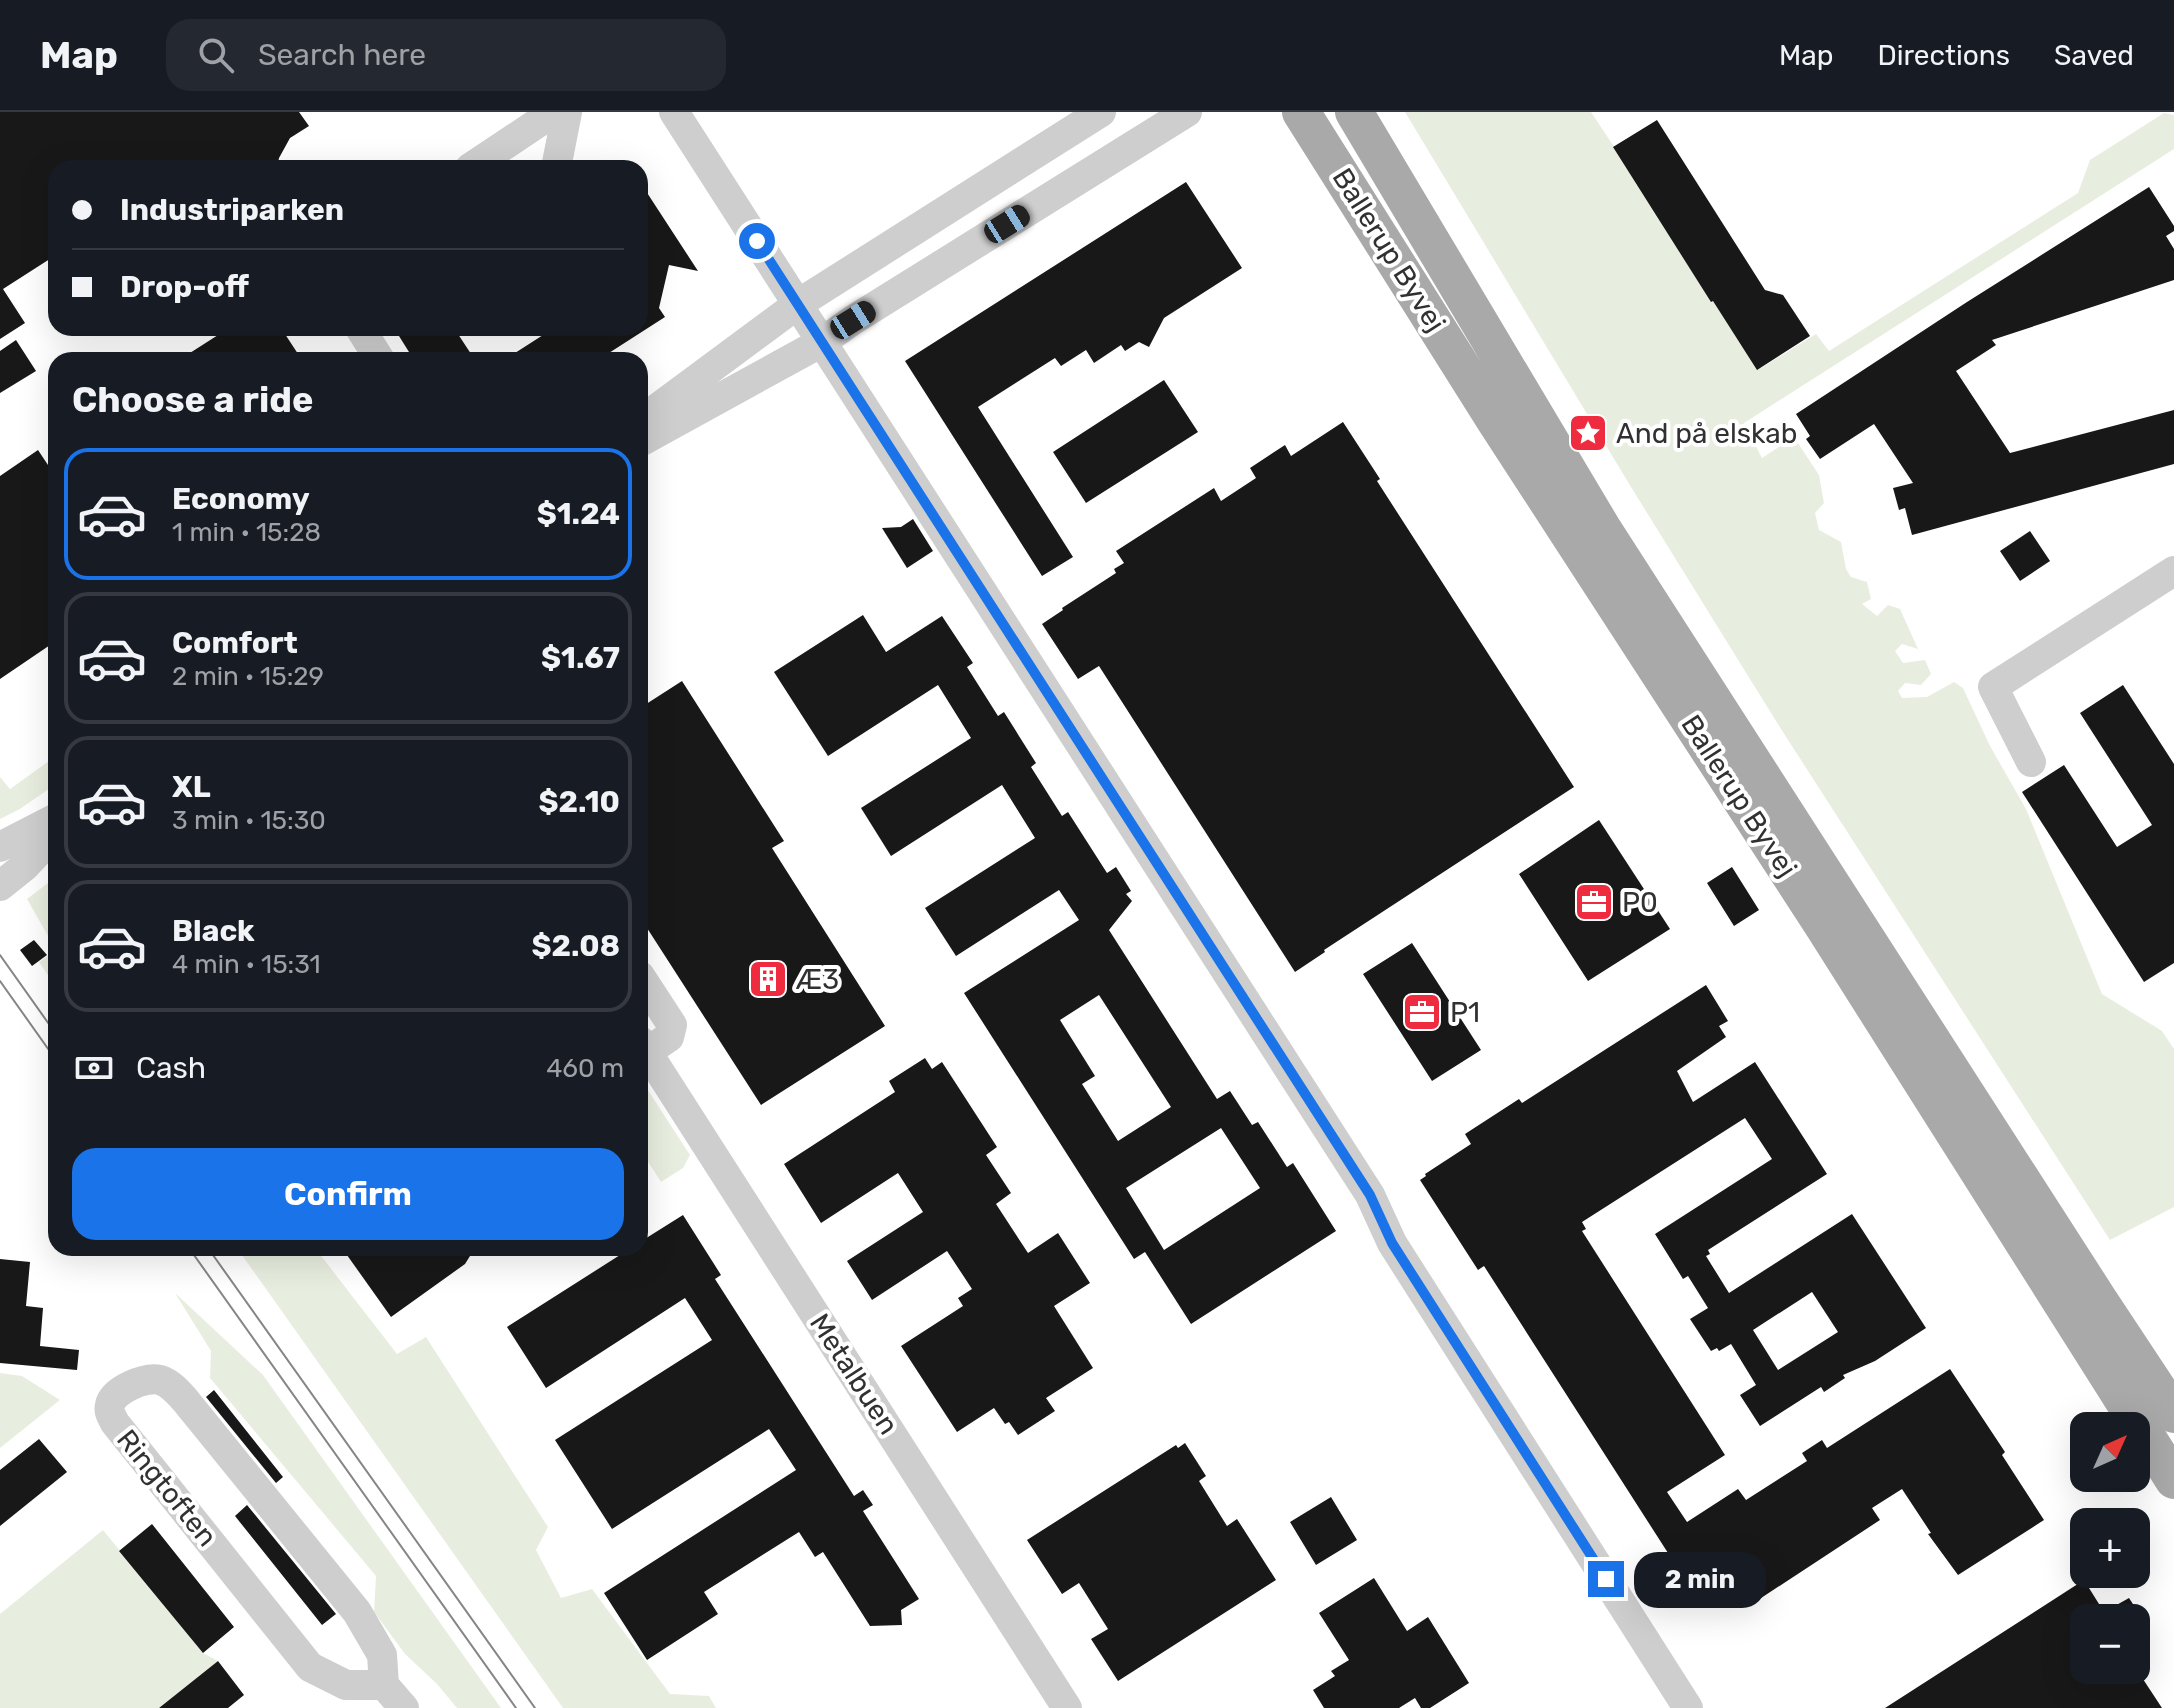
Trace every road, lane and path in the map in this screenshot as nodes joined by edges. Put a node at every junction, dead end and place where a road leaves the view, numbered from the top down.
1 (554, 112) edge
2 (567, 112) edge
3 (674, 112) edge
4 (1101, 112) edge
5 (1187, 112) edge
6 (1301, 112) edge
7 (1354, 112) edge
8 (482, 160) edge
9 (558, 160) edge
10 (798, 304) junction
11 (822, 342) junction
12 (648, 415) edge
13 (648, 438) edge
14 (2174, 571) edge
15 (2031, 762) dead end
16 (48, 822) edge
17 (48, 842) edge
18 (0, 847) edge
19 (0, 886) edge
20 (648, 988) edge
21 (648, 1045) edge
22 (648, 1053) edge
23 (2174, 1414) edge
24 (2174, 1480) edge
25 (384, 1685) junction
26 (404, 1708) edge
27 (1067, 1708) edge
28 (1688, 1708) edge

1 - 8 street
2 - 9 street
3 - 10 street
4 - 10 street
5 - 11 street
6 - 24 main road, Ballerup Byvej
7 - 23 main road, Ballerup Byvej
10 - 11 street
10 - 12 street
11 - 13 street
11 - 28 street
14 - 15 street
16 - 18 street
17 - 19 street
20 - 21 street
22 - 27 street, Metalbuen
25 - 25 street, Ringtoften
25 - 26 street

